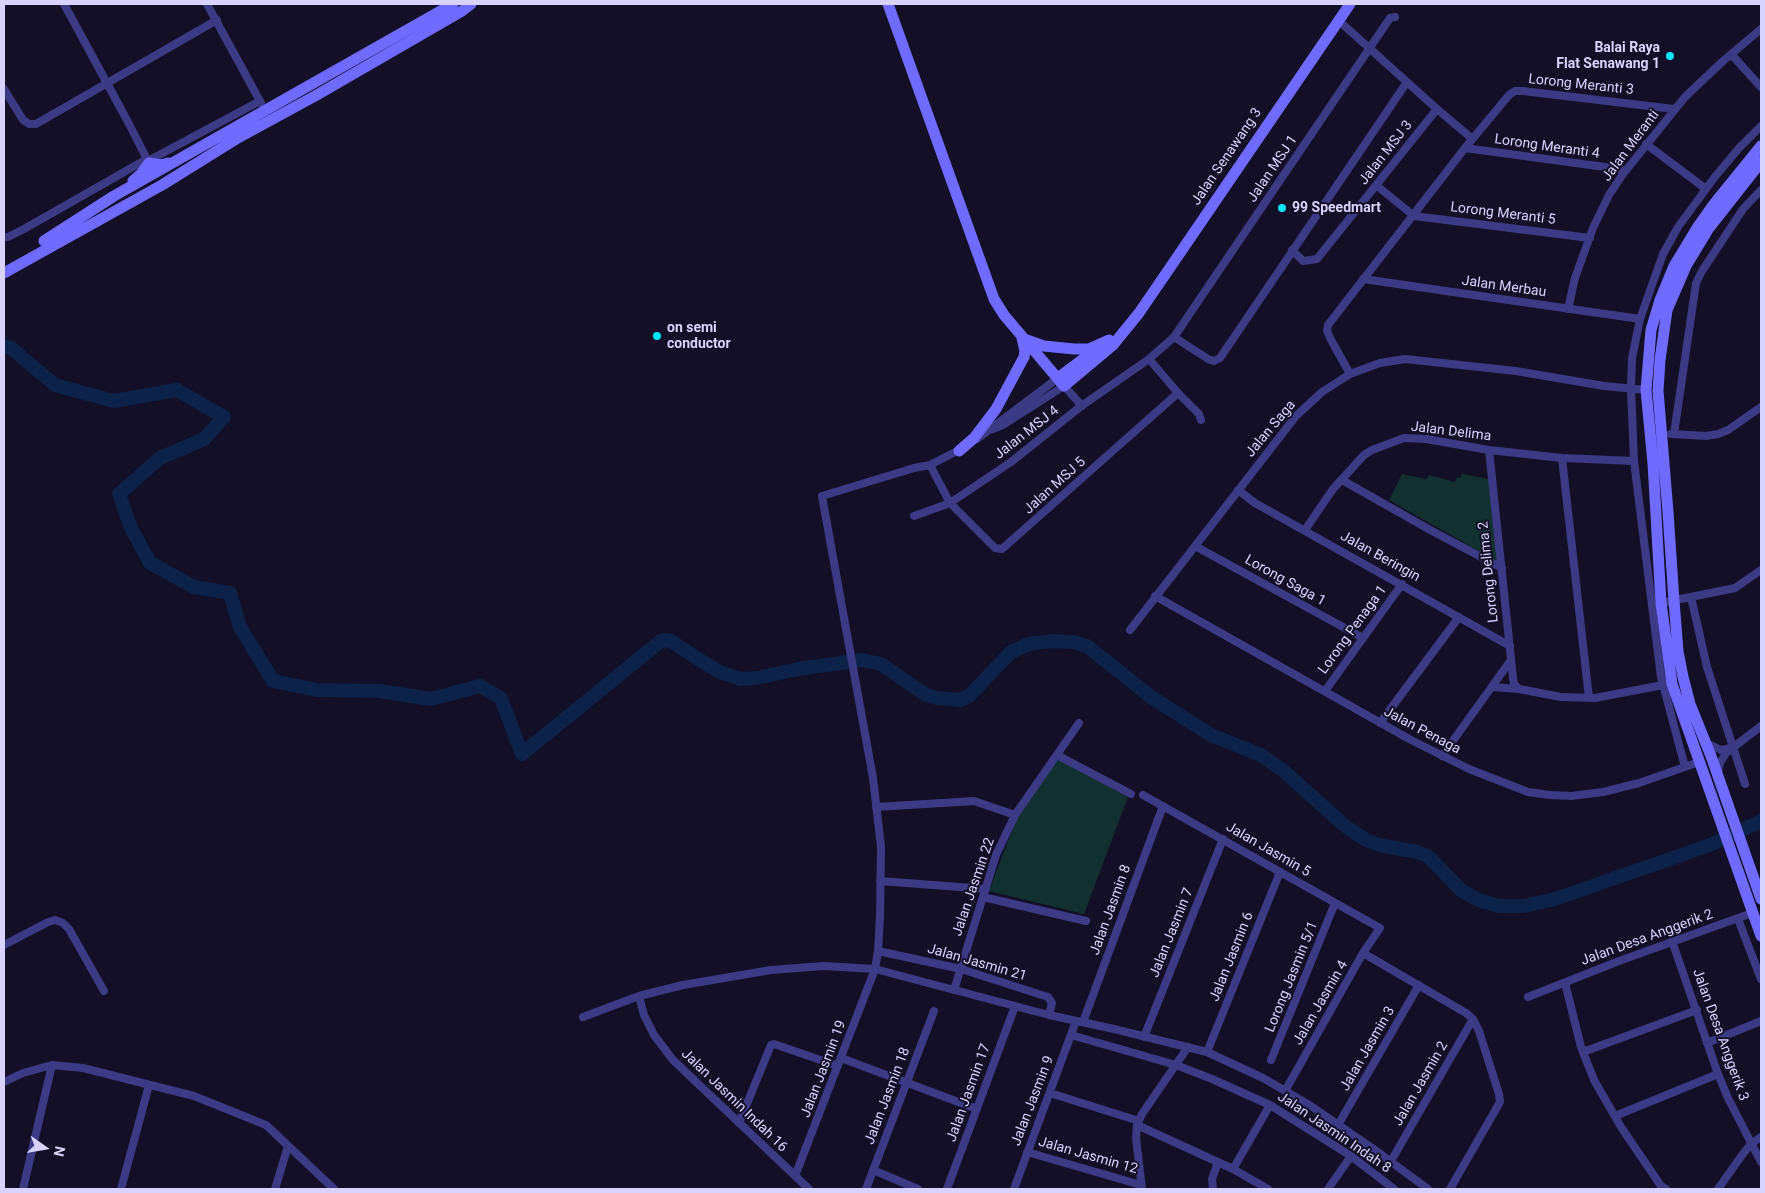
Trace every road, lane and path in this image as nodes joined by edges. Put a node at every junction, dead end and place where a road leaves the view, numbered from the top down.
1 (64, 4) edge
2 (207, 4) edge
3 (453, 4) edge
4 (470, 4) edge
5 (888, 4) edge
6 (1350, 4) edge
7 (1395, 16) dead end
8 (217, 20) junction
9 (1338, 20) junction
10 (1761, 29) edge
11 (1370, 48) junction
12 (1731, 54) junction
13 (1407, 82) junction
14 (108, 83) junction
15 (1761, 87) edge
16 (4, 89) edge
17 (262, 105) junction
18 (1437, 109) junction
19 (1674, 109) junction
20 (1761, 126) edge
21 (1469, 136) dead end
22 (236, 139) junction
23 (1646, 144) junction
24 (1761, 146) edge
25 (1466, 148) junction
26 (190, 153) junction
27 (148, 161) junction
28 (1761, 162) edge
29 (1624, 172) junction
30 (154, 174) junction
31 (1376, 186) junction
32 (1706, 189) junction
33 (1761, 190) edge
34 (114, 196) junction
35 (1414, 216) junction
36 (83, 228) junction
37 (4, 237) edge
38 (1590, 238) junction
39 (1292, 250) junction
40 (4, 264) edge
41 (4, 272) edge
42 (1363, 279) junction
43 (1568, 309) junction
44 (1640, 319) junction
45 (1128, 327) junction
46 (1174, 337) junction
47 (1022, 338) junction
48 (1109, 340) junction
49 (1149, 359) junction
50 (1350, 374) junction
51 (1061, 382) junction
52 (1631, 389) junction
53 (1646, 390) junction
54 (1178, 393) junction
55 (1082, 406) junction
56 (1761, 408) edge
57 (1201, 420) dead end
58 (1668, 434) junction
59 (1489, 450) junction
60 (959, 451) junction
61 (1562, 458) junction
62 (1634, 461) junction
63 (930, 465) junction
64 (1342, 480) junction
65 (1238, 490) junction
66 (950, 503) junction
67 (914, 516) dead end
68 (1305, 530) junction
69 (1195, 546) junction
70 (1502, 568) junction
71 (1761, 570) edge
72 (1402, 584) junction
73 (1155, 596) junction
74 (1691, 597) junction
75 (1674, 600) junction
76 (1661, 603) junction
77 (1459, 617) junction
78 (1130, 630) dead end
79 (1363, 638) junction
80 (1510, 646) junction
81 (1511, 660) junction
82 (1663, 685) junction
83 (1493, 687) junction
84 (1519, 689) junction
85 (1324, 692) junction
86 (1589, 698) junction
87 (1079, 723) dead end
88 (1380, 723) junction
89 (1761, 726) edge
90 (1706, 743) junction
91 (1733, 747) junction
92 (1057, 755) junction
93 (1442, 756) junction
94 (1699, 762) junction
95 (1686, 768) junction
96 (1718, 776) junction
97 (1745, 784) dead end
98 (1132, 794) dead end
99 (1142, 795) dead end
100 (1163, 806) junction
101 (876, 807) junction
102 (1015, 815) junction
103 (1728, 821) junction
104 (1222, 839) junction
105 (1742, 844) junction
106 (1280, 872) junction
107 (880, 881) junction
108 (984, 893) junction
109 (1761, 899) edge
110 (1335, 903) junction
111 (1752, 913) junction
112 (1738, 919) junction
113 (1086, 921) dead end
114 (1380, 928) joint
115 (1761, 936) edge
116 (1672, 941) junction
117 (4, 945) edge
118 (878, 951) junction
119 (1363, 953) junction
120 (961, 969) junction
121 (875, 970) junction
122 (1761, 979) edge
123 (1565, 983) junction
124 (1418, 985) junction
125 (954, 990) junction
126 (104, 991) dead end
127 (640, 996) junction
128 (1528, 997) dead end
129 (1015, 1006) junction
130 (1697, 1010) junction
131 (934, 1011) dead end
132 (1049, 1015) junction
133 (583, 1017) dead end
134 (1473, 1019) junction
135 (1761, 1021) edge
136 (1080, 1022) junction
137 (1071, 1035) junction
138 (1144, 1036) junction
139 (1707, 1043) junction
140 (1188, 1048) junction
141 (1207, 1052) junction
142 (1583, 1052) junction
143 (1271, 1060) dead end
144 (840, 1062) junction
145 (52, 1065) junction
146 (1176, 1065) junction
147 (1718, 1074) junction
148 (4, 1082) edge
149 (906, 1083) junction
150 (149, 1085) junction
151 (1285, 1090) junction
152 (1050, 1093) junction
153 (1270, 1105) junction
154 (976, 1109) junction
155 (1615, 1116) junction
156 (738, 1123) junction
157 (1138, 1123) junction
158 (1338, 1125) junction
159 (1761, 1138) edge
160 (1751, 1144) junction
161 (288, 1146) junction
162 (1027, 1152) junction
163 (1351, 1156) junction
164 (1218, 1162) junction
165 (1391, 1162) junction
166 (1761, 1162) edge
167 (1233, 1169) junction
168 (873, 1170) junction
169 (795, 1176) junction
170 (1142, 1187) edge
171 (23, 1189) edge
172 (121, 1189) edge
173 (275, 1189) edge
174 (334, 1189) edge
175 (809, 1189) edge
176 (866, 1189) edge
177 (918, 1189) edge
178 (947, 1189) edge
179 (1014, 1189) edge
180 (1212, 1189) edge
181 (1268, 1189) edge
182 (1328, 1189) edge
183 (1394, 1189) edge
184 (1428, 1189) edge
185 (1450, 1189) edge
186 (1666, 1189) edge
187 (1718, 1189) edge

1 - 14 street
2 - 8 street
3 - 17 street
4 - 22 street
5 - 47 street
6 - 9 street, Jalan Senawang 3
7 - 11 street, Jalan MSJ 1
8 - 14 street
8 - 17 street
9 - 11 street
9 - 45 street, Jalan Senawang 3
10 - 12 street, Jalan Meranti
11 - 13 street
11 - 46 street, Jalan MSJ 1
12 - 15 street
12 - 19 street, Jalan Meranti
13 - 18 street
13 - 39 street
14 - 16 street
14 - 27 street
17 - 26 street
17 - 27 street
18 - 21 street
18 - 31 street, Jalan MSJ 3
19 - 23 street, Jalan Meranti
19 - 25 street, Lorong Meranti 3
20 - 32 street
22 - 30 street
22 - 36 street
23 - 29 street, Jalan Meranti
23 - 32 street
24 - 53 street
25 - 29 street, Lorong Meranti 4
25 - 35 street
26 - 27 street
26 - 30 street
27 - 30 street
27 - 34 street
27 - 37 street
28 - 58 street
29 - 38 street, Jalan Meranti
30 - 34 street
30 - 36 street
31 - 35 street
31 - 39 street, Jalan MSJ 3
32 - 44 street
33 - 58 street
34 - 40 street
35 - 38 street, Lorong Meranti 5
35 - 42 street
36 - 41 street
38 - 43 street, Jalan Meranti
39 - 46 street
42 - 43 street, Jalan Merbau
42 - 50 street
43 - 44 street, Jalan Merbau
44 - 52 street
45 - 48 street, Jalan Senawang 3
45 - 51 street, Jalan Senawang 3
46 - 49 street, Jalan MSJ 1
47 - 48 street
47 - 51 street
47 - 60 street
48 - 51 street, Jalan Senawang 3
49 - 54 street
49 - 55 street, Jalan MSJ 4
50 - 52 street, Jalan Saga
50 - 65 street, Jalan Saga
51 - 55 street
51 - 60 street
52 - 53 street, Jalan Saga
52 - 62 street
53 - 76 street
54 - 57 street
54 - 66 street, Jalan MSJ 5
55 - 66 street, Jalan MSJ 4
56 - 58 street
58 - 75 street
59 - 61 street, Jalan Delima
59 - 64 street, Jalan Delima
59 - 70 street, Lorong Delima 2
60 - 63 street
61 - 62 street, Jalan Delima
61 - 86 street
62 - 82 street
63 - 66 street, Jalan MSJ 5
63 - 101 street, Jalan Jasmin 19
64 - 68 street, Jalan Delima
64 - 70 street
65 - 68 street, Jalan Beringin
65 - 69 street, Jalan Saga
66 - 67 street, Jalan MSJ 4
68 - 72 street, Jalan Beringin
69 - 73 street, Jalan Saga
69 - 79 street, Lorong Saga 1
70 - 80 street, Lorong Delima 2
71 - 74 street
72 - 77 street, Jalan Beringin
72 - 79 street, Lorong Penaga 1
73 - 78 street, Jalan Saga
73 - 85 street, Jalan Penaga
74 - 75 street
74 - 91 street
75 - 76 street
75 - 90 street
76 - 94 street
77 - 80 street, Jalan Beringin
77 - 88 street
79 - 85 street, Lorong Penaga 1
80 - 81 street, Lorong Delima 2
81 - 83 street
81 - 84 street, Lorong Delima 2
82 - 86 street
82 - 95 street
83 - 84 street
83 - 93 street
84 - 86 street
85 - 88 street, Jalan Penaga
87 - 92 street, Jalan Jasmin 22
88 - 93 street, Jalan Penaga
89 - 91 street
90 - 91 street
90 - 96 street
91 - 96 street
91 - 97 street
92 - 98 street
92 - 102 street, Jalan Jasmin 22
93 - 95 street, Jalan Penaga
94 - 95 street, Jalan Penaga
94 - 103 street
96 - 103 street
99 - 100 street, Jalan Jasmin 5
100 - 104 street, Jalan Jasmin 5
100 - 136 street, Jalan Jasmin 8
101 - 102 street
101 - 107 street, Jalan Jasmin 19
102 - 108 street, Jalan Jasmin 22
103 - 105 street
103 - 111 street
104 - 106 street, Jalan Jasmin 5
104 - 138 street, Jalan Jasmin 7
105 - 109 street
105 - 111 street
106 - 110 street, Jalan Jasmin 5
106 - 141 street, Jalan Jasmin 6
107 - 108 street
107 - 118 street, Jalan Jasmin 19
108 - 113 street
108 - 120 street, Jalan Jasmin 22
110 - 114 street, Jalan Jasmin 5
110 - 143 street, Lorong Jasmin 5/1
111 - 112 street, Jalan Desa Anggerik 2
111 - 115 street
112 - 116 street, Jalan Desa Anggerik 2
112 - 122 street
114 - 119 street, Jalan Jasmin 4
116 - 123 street, Jalan Desa Anggerik 2
116 - 130 street, Jalan Desa Anggerik 3
117 - 126 street
118 - 120 street, Jalan Jasmin 21
118 - 121 street, Jalan Jasmin 19
119 - 124 street
119 - 151 street, Jalan Jasmin 4
120 - 125 street, Jalan Jasmin 22
120 - 132 street, Jalan Jasmin 21
121 - 125 street
121 - 127 street
121 - 144 street, Jalan Jasmin 19
123 - 128 street, Jalan Desa Anggerik 2
123 - 142 street
124 - 134 street
124 - 158 street, Jalan Jasmin 3
125 - 129 street
127 - 133 street
127 - 156 street, Jalan Jasmin Indah 16
129 - 132 street
129 - 154 street, Jalan Jasmin 17
130 - 139 street, Jalan Desa Anggerik 3
130 - 142 street
131 - 149 street, Jalan Jasmin 18
132 - 136 street
134 - 165 street, Jalan Jasmin 2
134 - 185 street
135 - 139 street
136 - 137 street, Jalan Jasmin 9
136 - 138 street
137 - 146 street, Jalan Jasmin Indah 8
137 - 152 street, Jalan Jasmin 9
138 - 140 street
139 - 147 street, Jalan Desa Anggerik 3
140 - 141 street
140 - 146 street
141 - 151 street
142 - 155 street
144 - 149 street
144 - 156 street
144 - 169 street, Jalan Jasmin 19
145 - 148 street
145 - 150 street
145 - 171 street
146 - 153 street, Jalan Jasmin Indah 8
146 - 157 street
147 - 155 street
147 - 160 street, Jalan Desa Anggerik 3
149 - 154 street
149 - 168 street, Jalan Jasmin 18
150 - 161 street
150 - 172 street
151 - 158 street
152 - 157 street
152 - 162 street, Jalan Jasmin 9
153 - 163 street, Jalan Jasmin Indah 8
153 - 167 street
154 - 178 street, Jalan Jasmin 17
155 - 186 street
156 - 169 street, Jalan Jasmin Indah 16
157 - 164 street
157 - 170 street
158 - 165 street
159 - 160 street
160 - 166 street, Jalan Desa Anggerik 3
160 - 187 street
161 - 173 street
161 - 174 street
162 - 170 street, Jalan Jasmin 12
162 - 179 street, Jalan Jasmin 9
163 - 182 street
163 - 183 street, Jalan Jasmin Indah 8
164 - 167 street
164 - 180 street
165 - 184 street
167 - 181 street
168 - 176 street, Jalan Jasmin 18
168 - 177 street
169 - 175 street, Jalan Jasmin Indah 16

